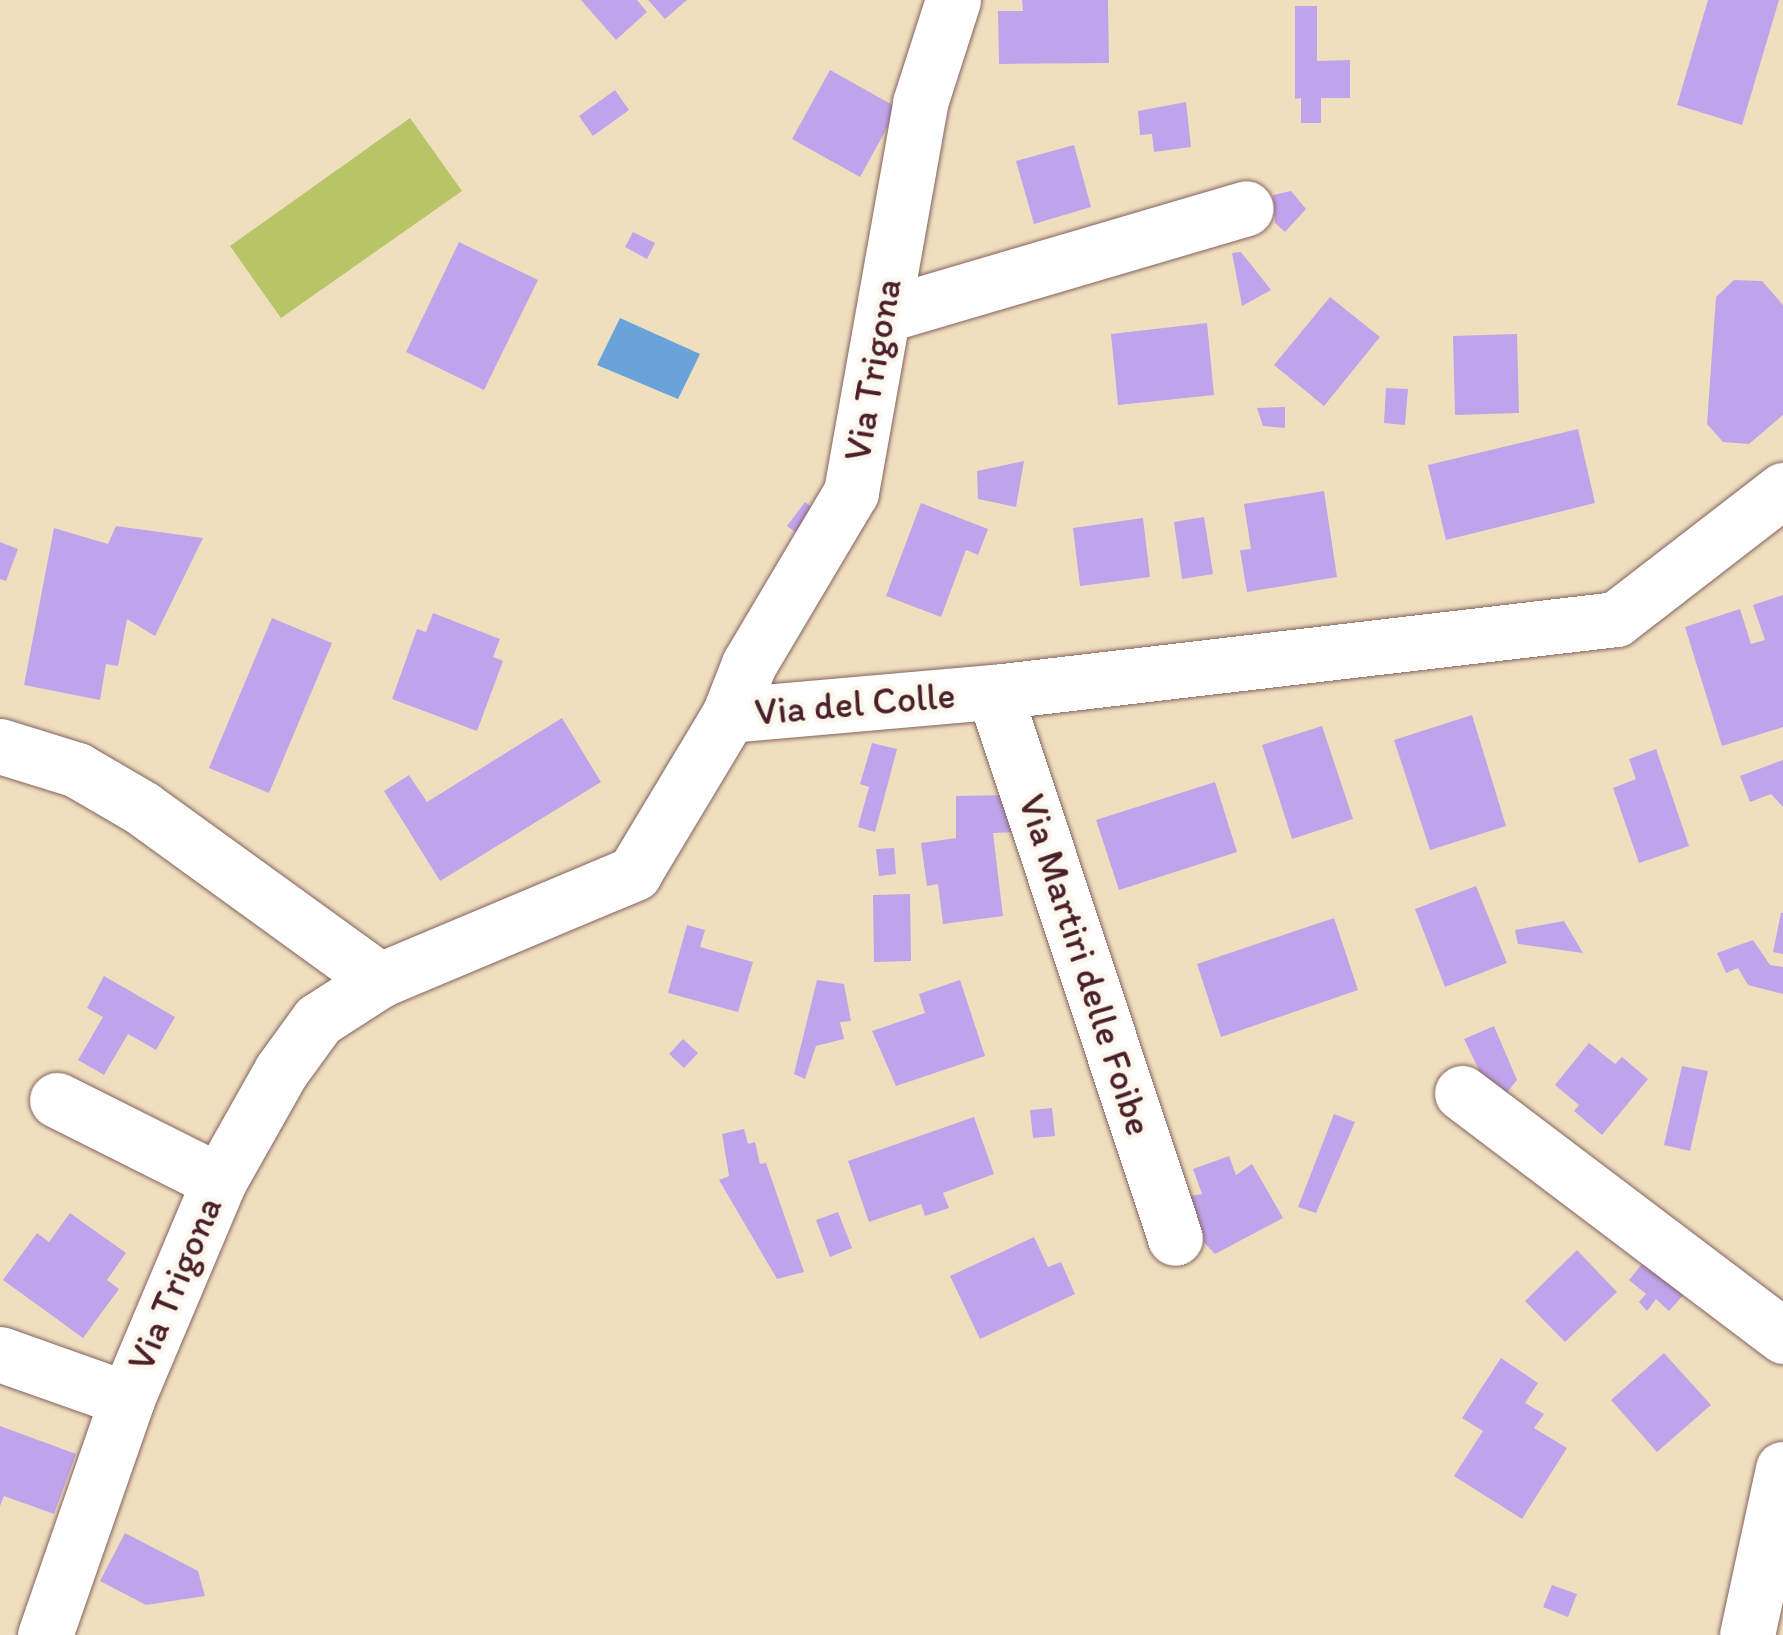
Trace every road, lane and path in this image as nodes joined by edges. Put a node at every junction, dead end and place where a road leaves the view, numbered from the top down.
1 (953, 0) edge
2 (1246, 208) dead end
3 (882, 315) junction
4 (1783, 490) edge
5 (994, 692) junction
6 (728, 715) junction
7 (0, 746) edge
8 (380, 980) junction
9 (1462, 1093) dead end
10 (57, 1100) dead end
11 (219, 1182) junction
12 (1175, 1238) dead end
13 (1783, 1336) edge
14 (0, 1354) edge
15 (126, 1399) junction
16 (1783, 1469) edge
17 (45, 1635) edge
18 (1748, 1635) edge

1 - 3 street, Via Trigona
2 - 3 street
3 - 6 street, Via Trigona
4 - 5 street, Via del Colle
5 - 6 street, Via del Colle
5 - 12 street, Via Martiri delle Foibe
6 - 8 street, Via del Colle
7 - 8 street
8 - 11 street, Via Trigona
9 - 13 street
10 - 11 street
11 - 15 street, Via Trigona
14 - 15 street
15 - 17 street, Via Trigona
16 - 18 street

